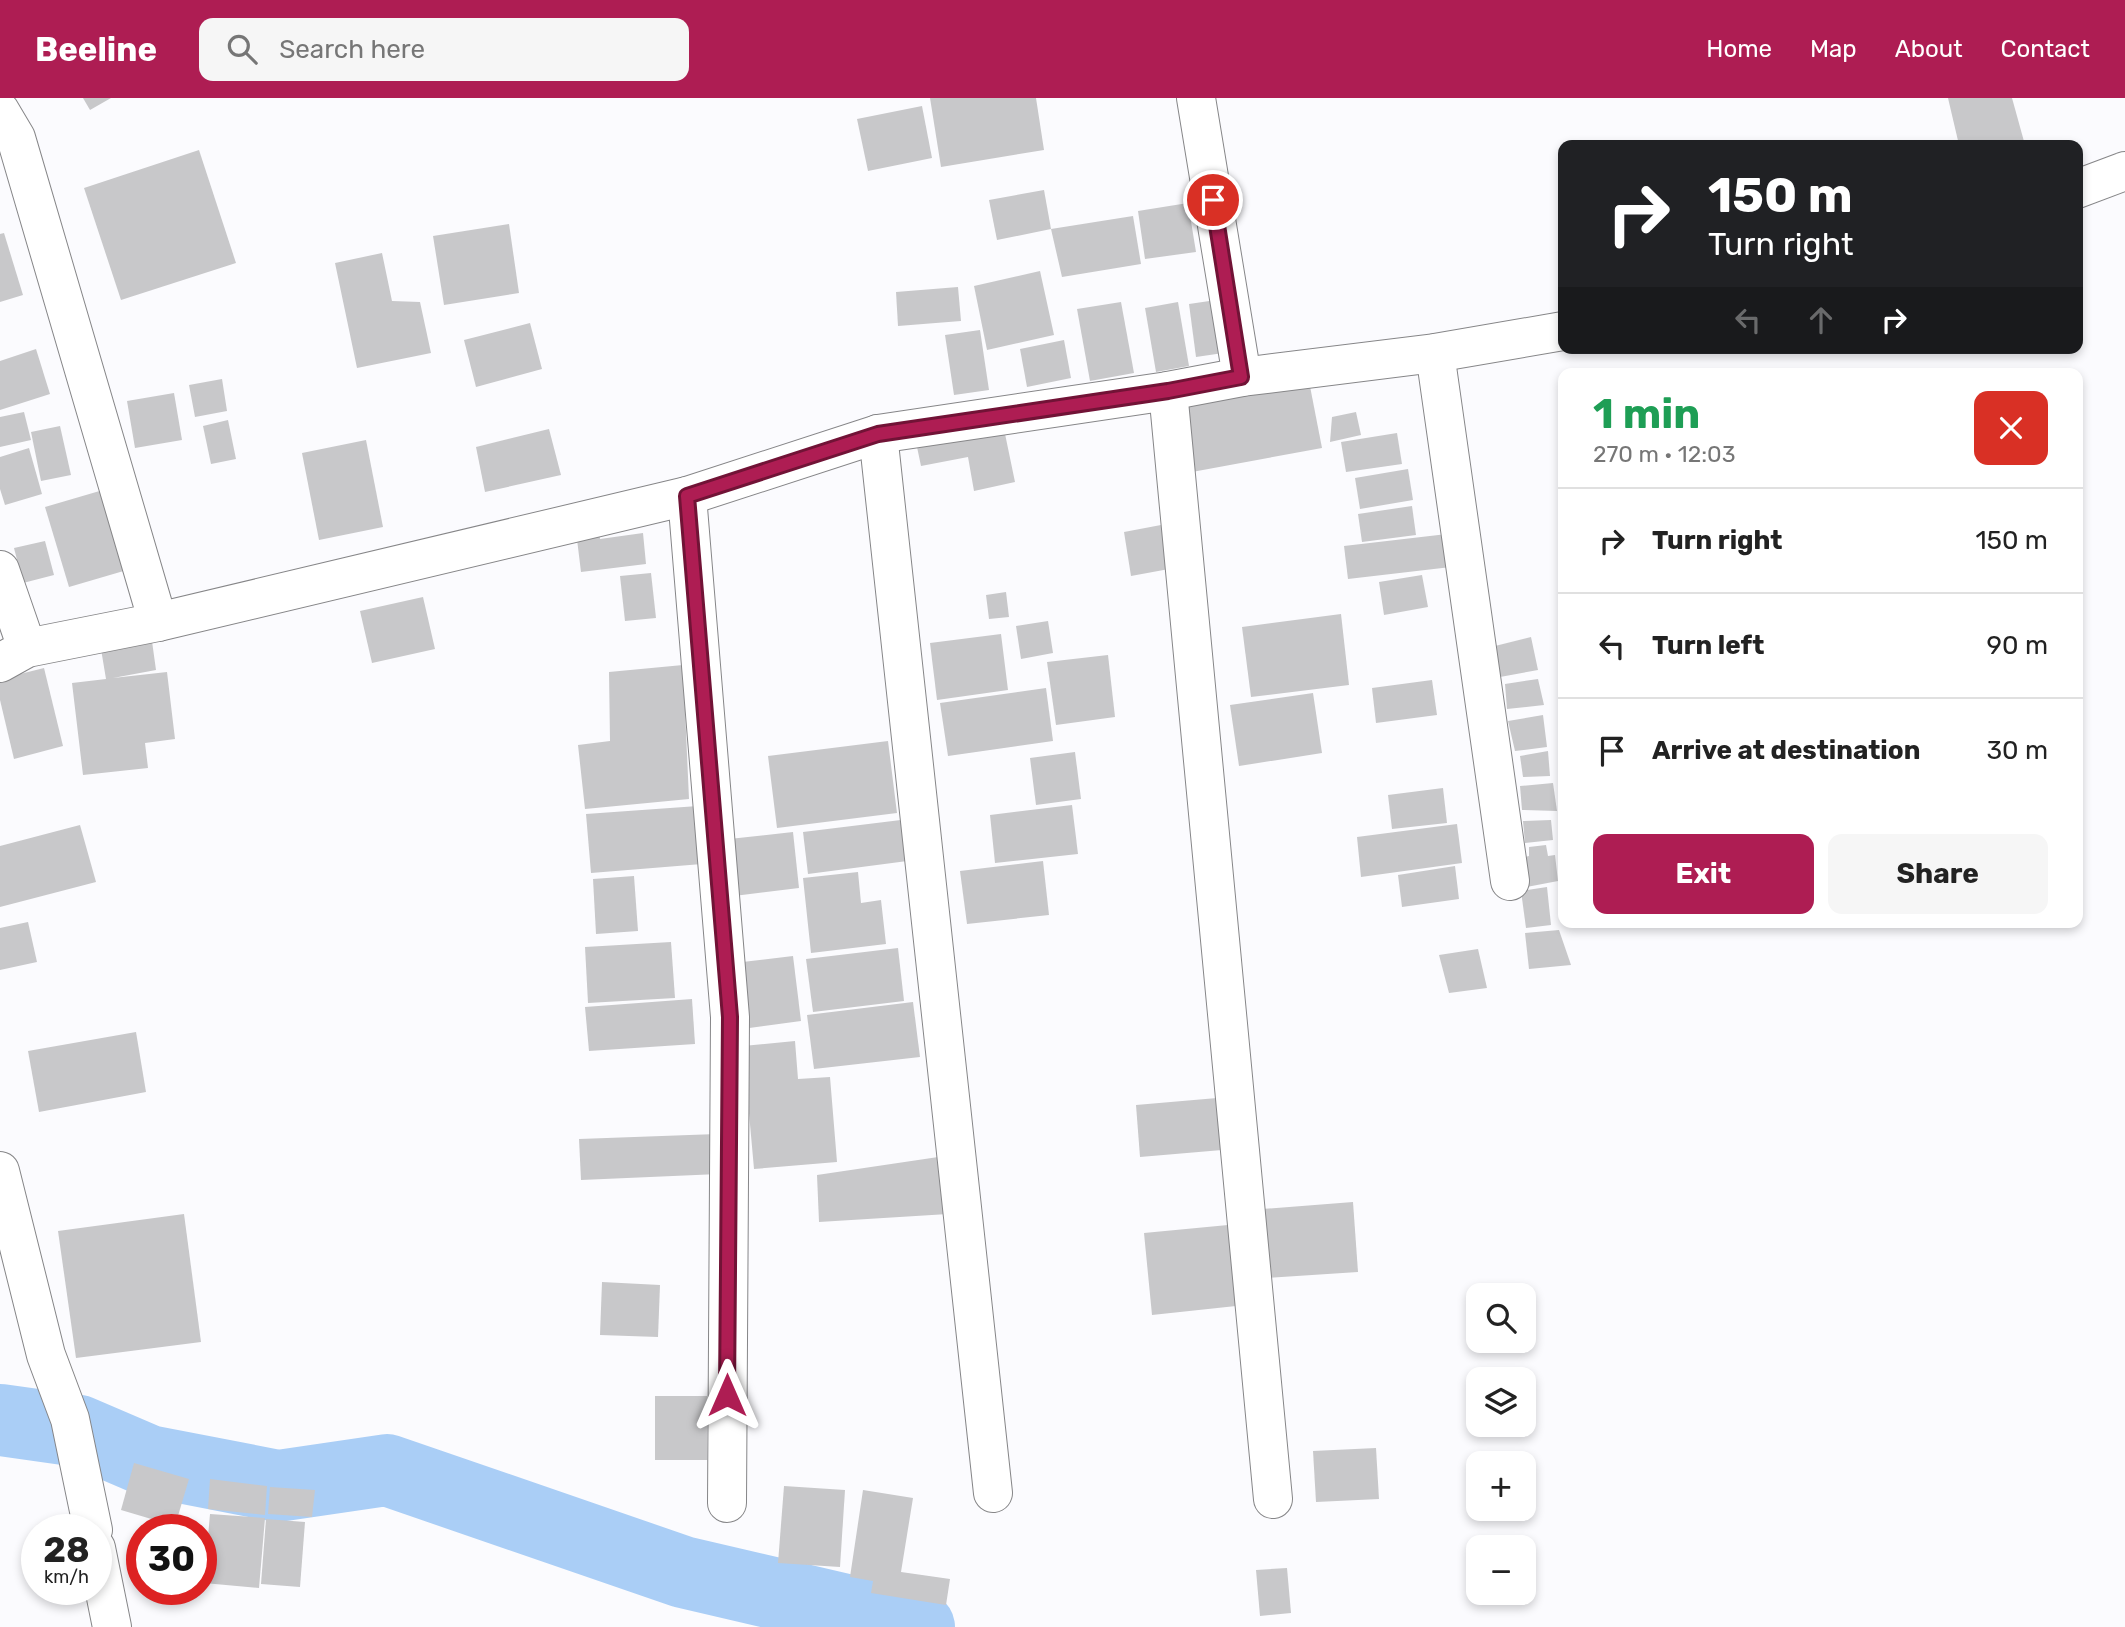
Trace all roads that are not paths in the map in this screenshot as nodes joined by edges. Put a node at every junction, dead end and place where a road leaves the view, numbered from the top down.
1 (1196, 98) edge
2 (0, 111) edge
3 (2125, 171) edge
4 (2083, 187) edge
5 (1558, 332) edge
6 (1435, 354) junction
7 (1241, 377) junction
8 (1168, 391) junction
9 (878, 434) junction
10 (687, 496) junction
11 (0, 570) edge
12 (158, 622) junction
13 (14, 656) edge
14 (1510, 881) dead end
15 (0, 1171) edge
16 (993, 1493) dead end
17 (1273, 1499) dead end
18 (727, 1503) dead end
19 (90, 1514) edge
20 (108, 1605) edge
21 (112, 1627) edge

1 - 7 street
2 - 12 street
3 - 4 street
5 - 6 street
6 - 7 street
6 - 14 street
7 - 8 street
8 - 9 street
8 - 17 street
9 - 10 street
9 - 16 street
10 - 12 street
10 - 18 street
11 - 13 street
12 - 13 street
15 - 19 street
20 - 21 street

